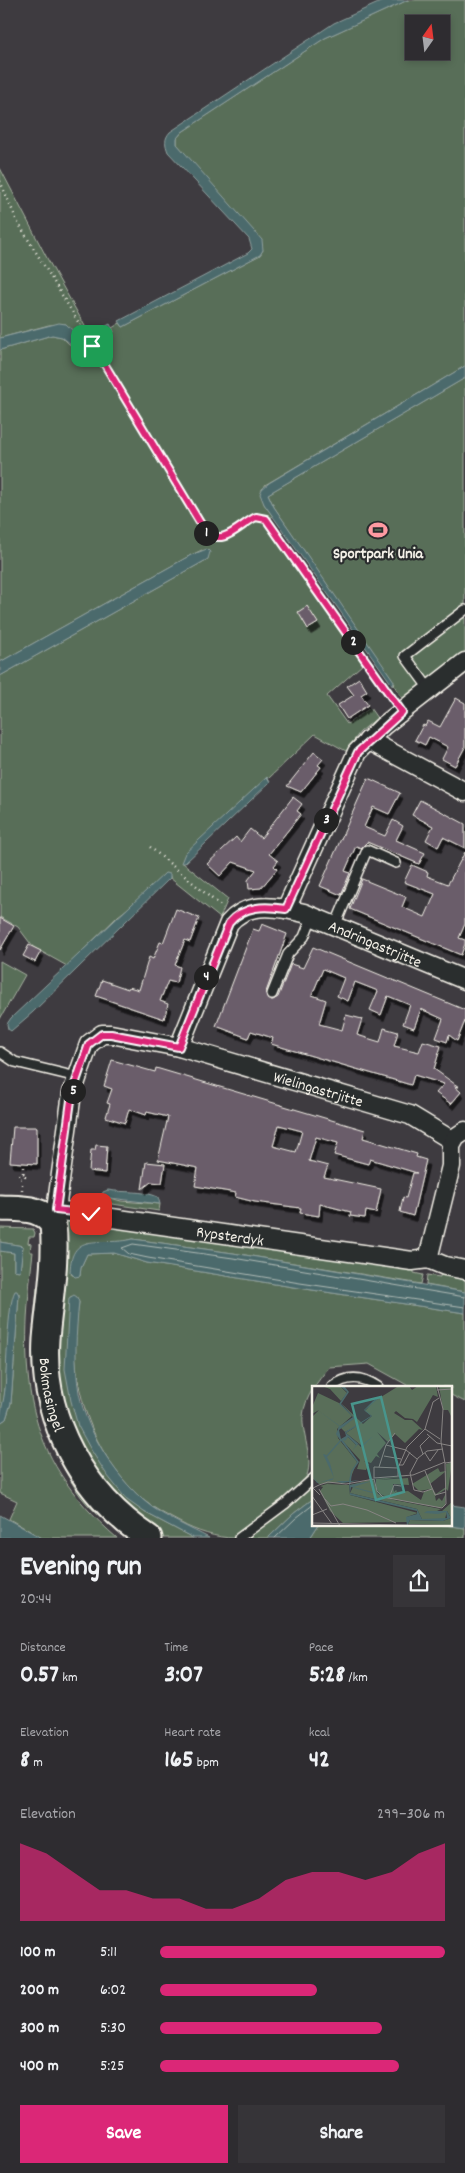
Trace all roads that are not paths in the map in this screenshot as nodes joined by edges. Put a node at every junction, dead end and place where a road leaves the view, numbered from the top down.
1 (465, 610) edge
2 (465, 662) edge
3 (430, 690) junction
4 (368, 740) junction
5 (465, 792) edge
6 (396, 863) dead end
7 (286, 909) junction
8 (312, 917) junction
9 (335, 926) junction
10 (465, 980) edge
11 (272, 994) dead end
12 (179, 1047) junction
13 (0, 1052) edge
14 (77, 1077) junction
15 (459, 1136) edge
16 (0, 1208) edge
17 (52, 1214) junction
18 (428, 1259) junction
19 (465, 1270) edge
20 (333, 1386) edge
21 (376, 1386) edge
22 (312, 1480) edge
23 (149, 1538) edge
24 (240, 1538) edge

1 - 3 lane
2 - 3 street
3 - 4 street
4 - 5 street
4 - 7 street
6 - 9 lane
7 - 8 street, Andringastrjitte
7 - 12 street, Andringastrjitte
8 - 9 street, Andringastrjitte
8 - 11 lane
9 - 10 street, Andringastrjitte
12 - 14 street, Wielingastrjitte
12 - 15 street, Wielingastrjitte
13 - 14 lane
14 - 17 street, Wielingastrjitte
15 - 18 street
16 - 17 street, Rypsterdyk
17 - 18 street, Rypsterdyk
17 - 23 street, Bokmasingel
18 - 19 street, Rypsterdyk
20 - 21 lane
22 - 24 lane

